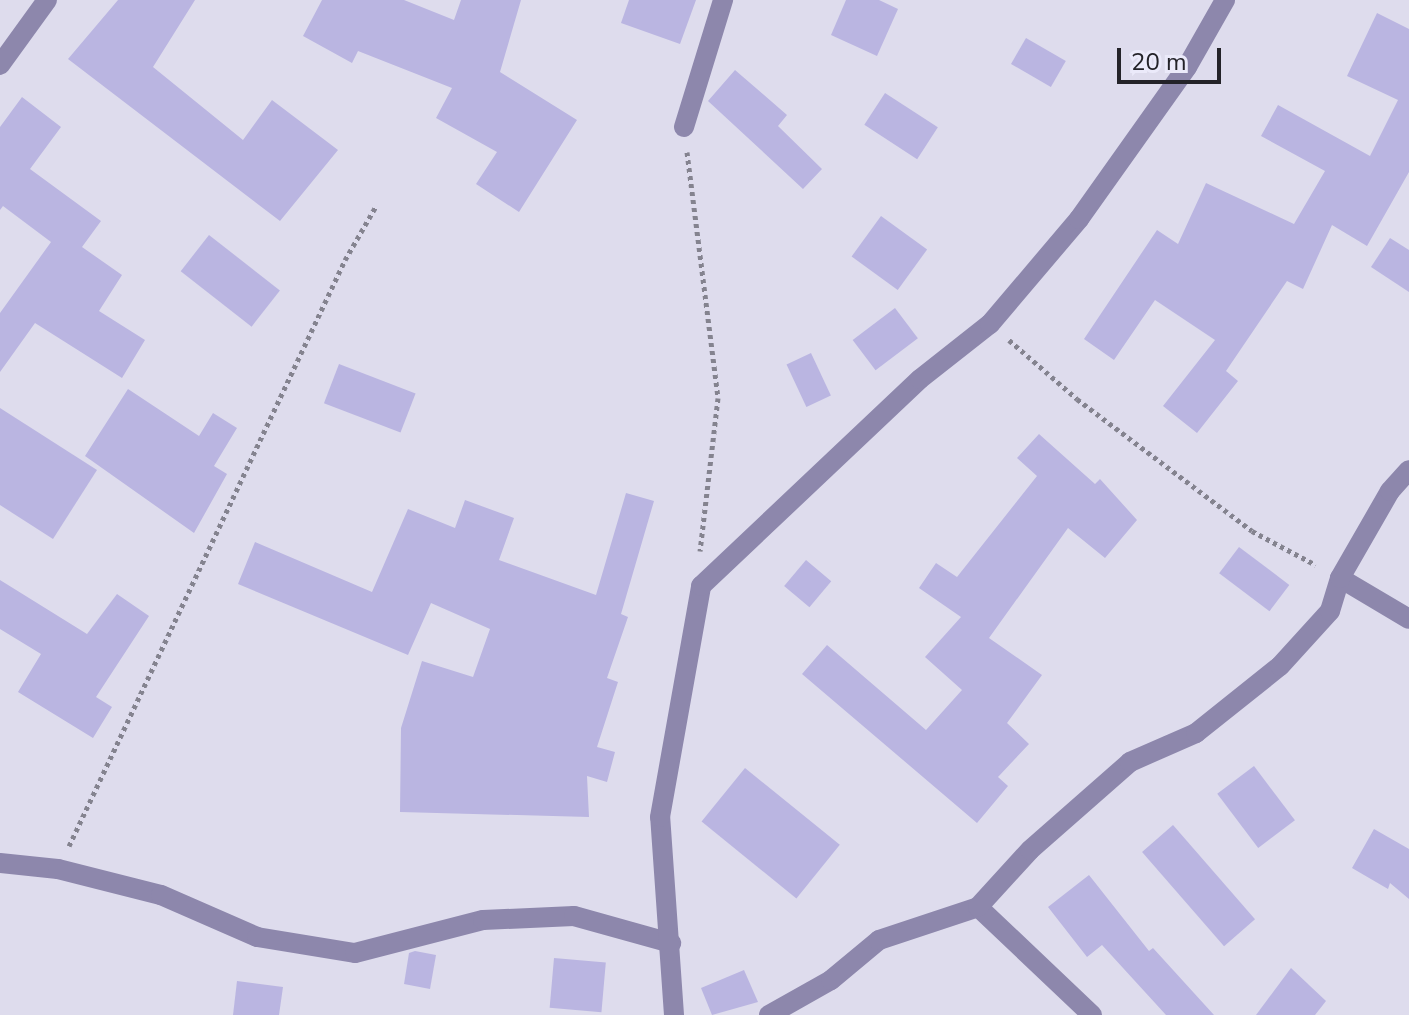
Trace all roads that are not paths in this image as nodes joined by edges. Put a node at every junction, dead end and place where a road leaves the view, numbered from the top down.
1 (47, 0) edge
2 (723, 0) edge
3 (1225, 0) edge
4 (0, 65) edge
5 (684, 127) road end
6 (1409, 470) edge
7 (1340, 578) junction
8 (1409, 619) edge
9 (0, 863) edge
10 (978, 907) junction
11 (671, 943) junction
12 (674, 1015) edge
13 (769, 1015) edge
14 (1092, 1015) edge

1 - 4 street
2 - 5 street
3 - 11 street
6 - 7 street
7 - 8 street
7 - 10 street
9 - 11 street
10 - 13 street
10 - 14 street
11 - 12 street

